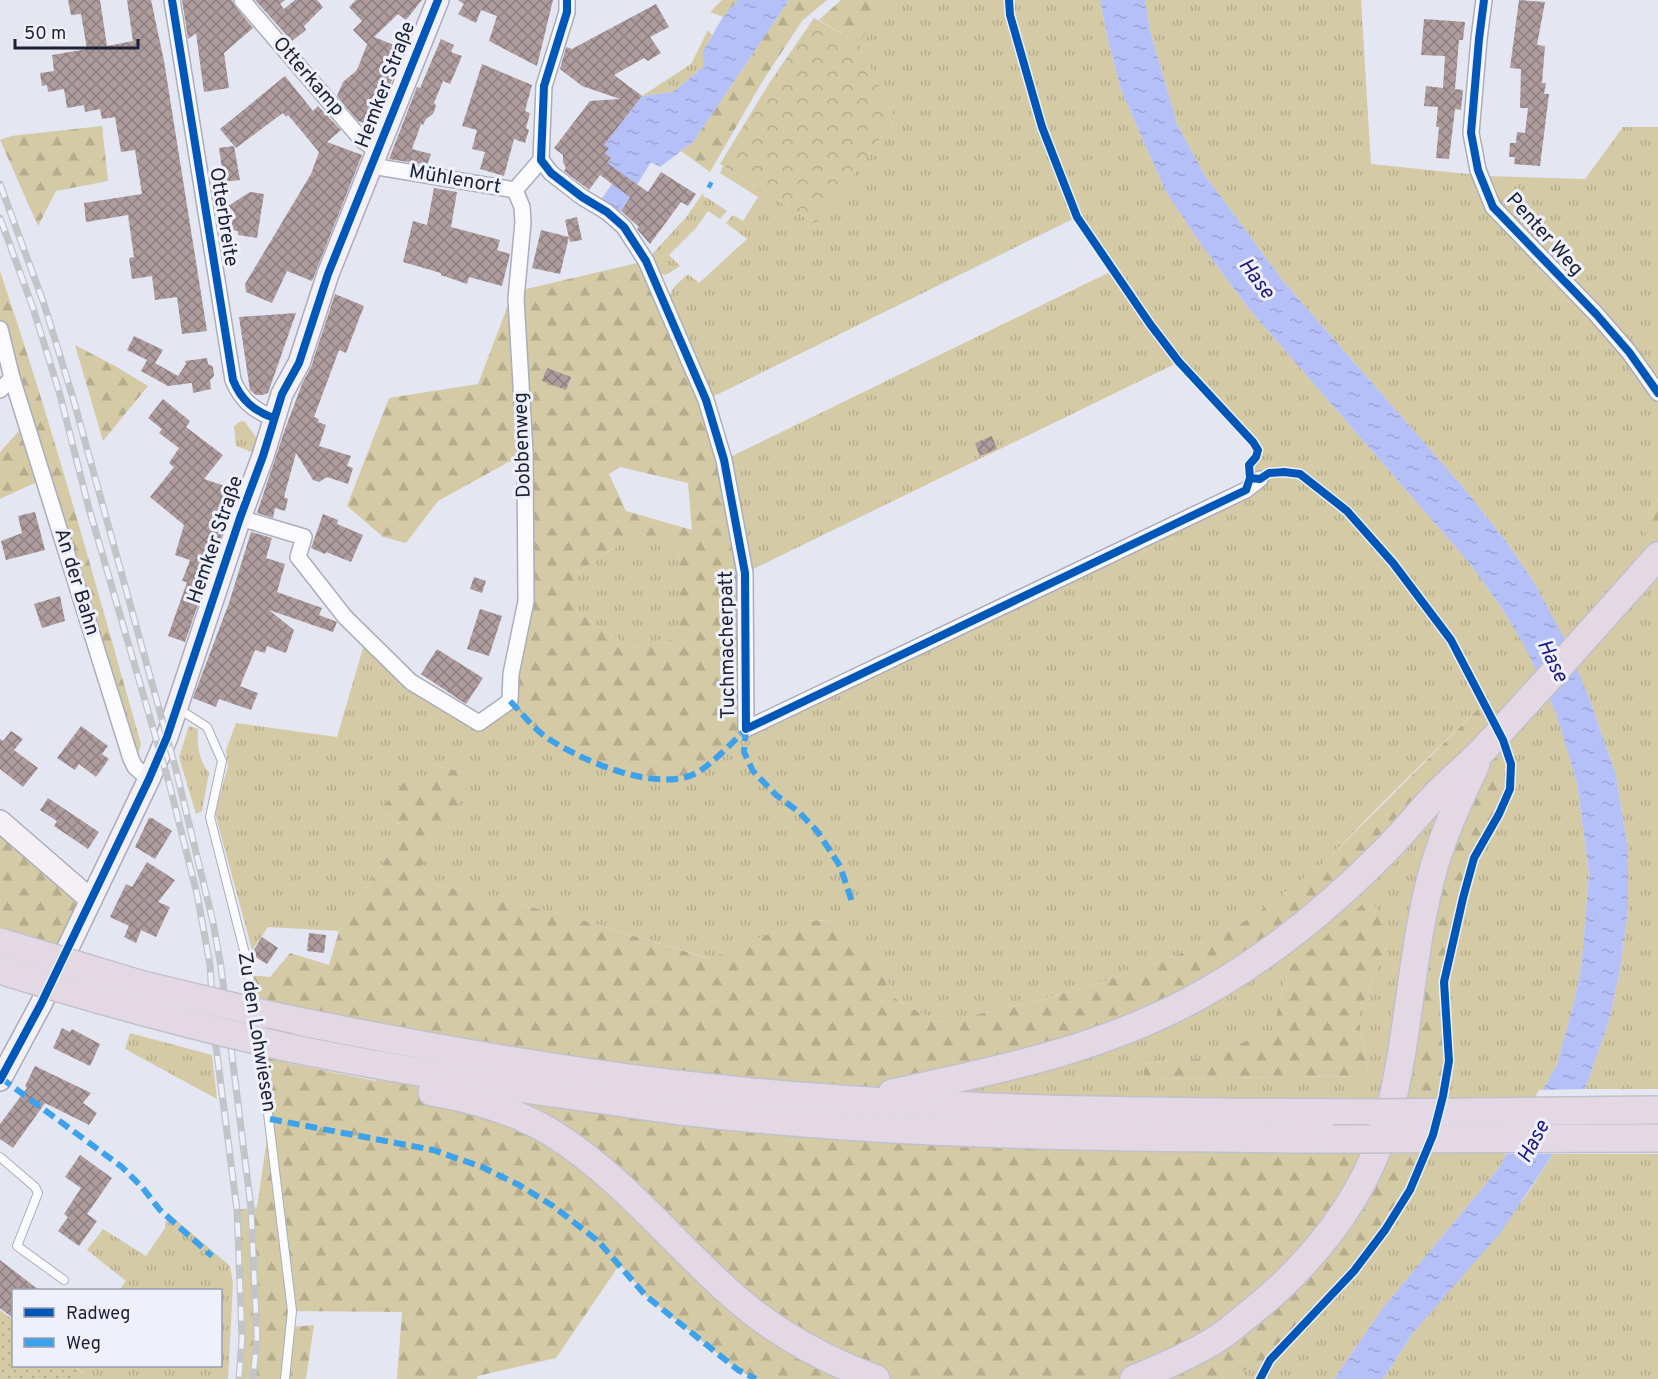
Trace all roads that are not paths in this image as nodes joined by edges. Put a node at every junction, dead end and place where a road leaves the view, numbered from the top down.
1 (172, 0) edge
2 (242, 0) edge
3 (438, 0) edge
4 (567, 0) edge
5 (1484, 0) edge
6 (541, 160) junction
7 (372, 166) junction
8 (515, 190) junction
9 (0, 329) edge
10 (12, 378) junction
11 (0, 390) edge
12 (1658, 393) edge
13 (274, 418) junction
14 (1260, 479) dead end
15 (240, 518) junction
16 (1655, 559) edge
17 (510, 701) joint
18 (177, 708) junction
19 (1481, 752) junction
20 (149, 779) junction
21 (0, 821) edge
22 (91, 900) junction
23 (0, 942) edge
24 (0, 970) edge
25 (256, 1027) junction
26 (288, 1055) junction
27 (0, 1080) edge
28 (859, 1100) junction
29 (1658, 1110) edge
30 (1658, 1138) edge
31 (0, 1157) edge
32 (63, 1280) dead end
33 (285, 1379) edge
34 (876, 1379) edge
35 (1134, 1379) edge

1 - 13 street, Otterbreite
2 - 7 street, Otterkamp
3 - 7 main road, Hemker Straße
4 - 6 street
5 - 12 street, Penter Weg
6 - 8 street, Mühlenort
6 - 14 street, Tuchmacherpatt
7 - 8 street, Mühlenort
7 - 13 main road, Hemker Straße
8 - 17 street, Dobbenweg
9 - 10 street, An der Bahn
10 - 11 street
10 - 20 street, An der Bahn
13 - 15 main road, Hemker Straße
15 - 17 street, Hemker Straße
15 - 18 main road, Hemker Straße
16 - 19 highway
18 - 20 main road, Hemker Straße
18 - 25 lane, Zu den Lohwiesen
19 - 28 highway
19 - 35 highway
20 - 22 main road, Hemker Straße
21 - 22 main road
22 - 27 main road, Hemker Straße
23 - 25 highway, bridge
24 - 25 highway, bridge
25 - 26 highway
25 - 28 highway
25 - 33 lane, Zu den Lohwiesen
26 - 30 highway, bridge
26 - 34 highway
28 - 29 highway, bridge
31 - 32 lane

